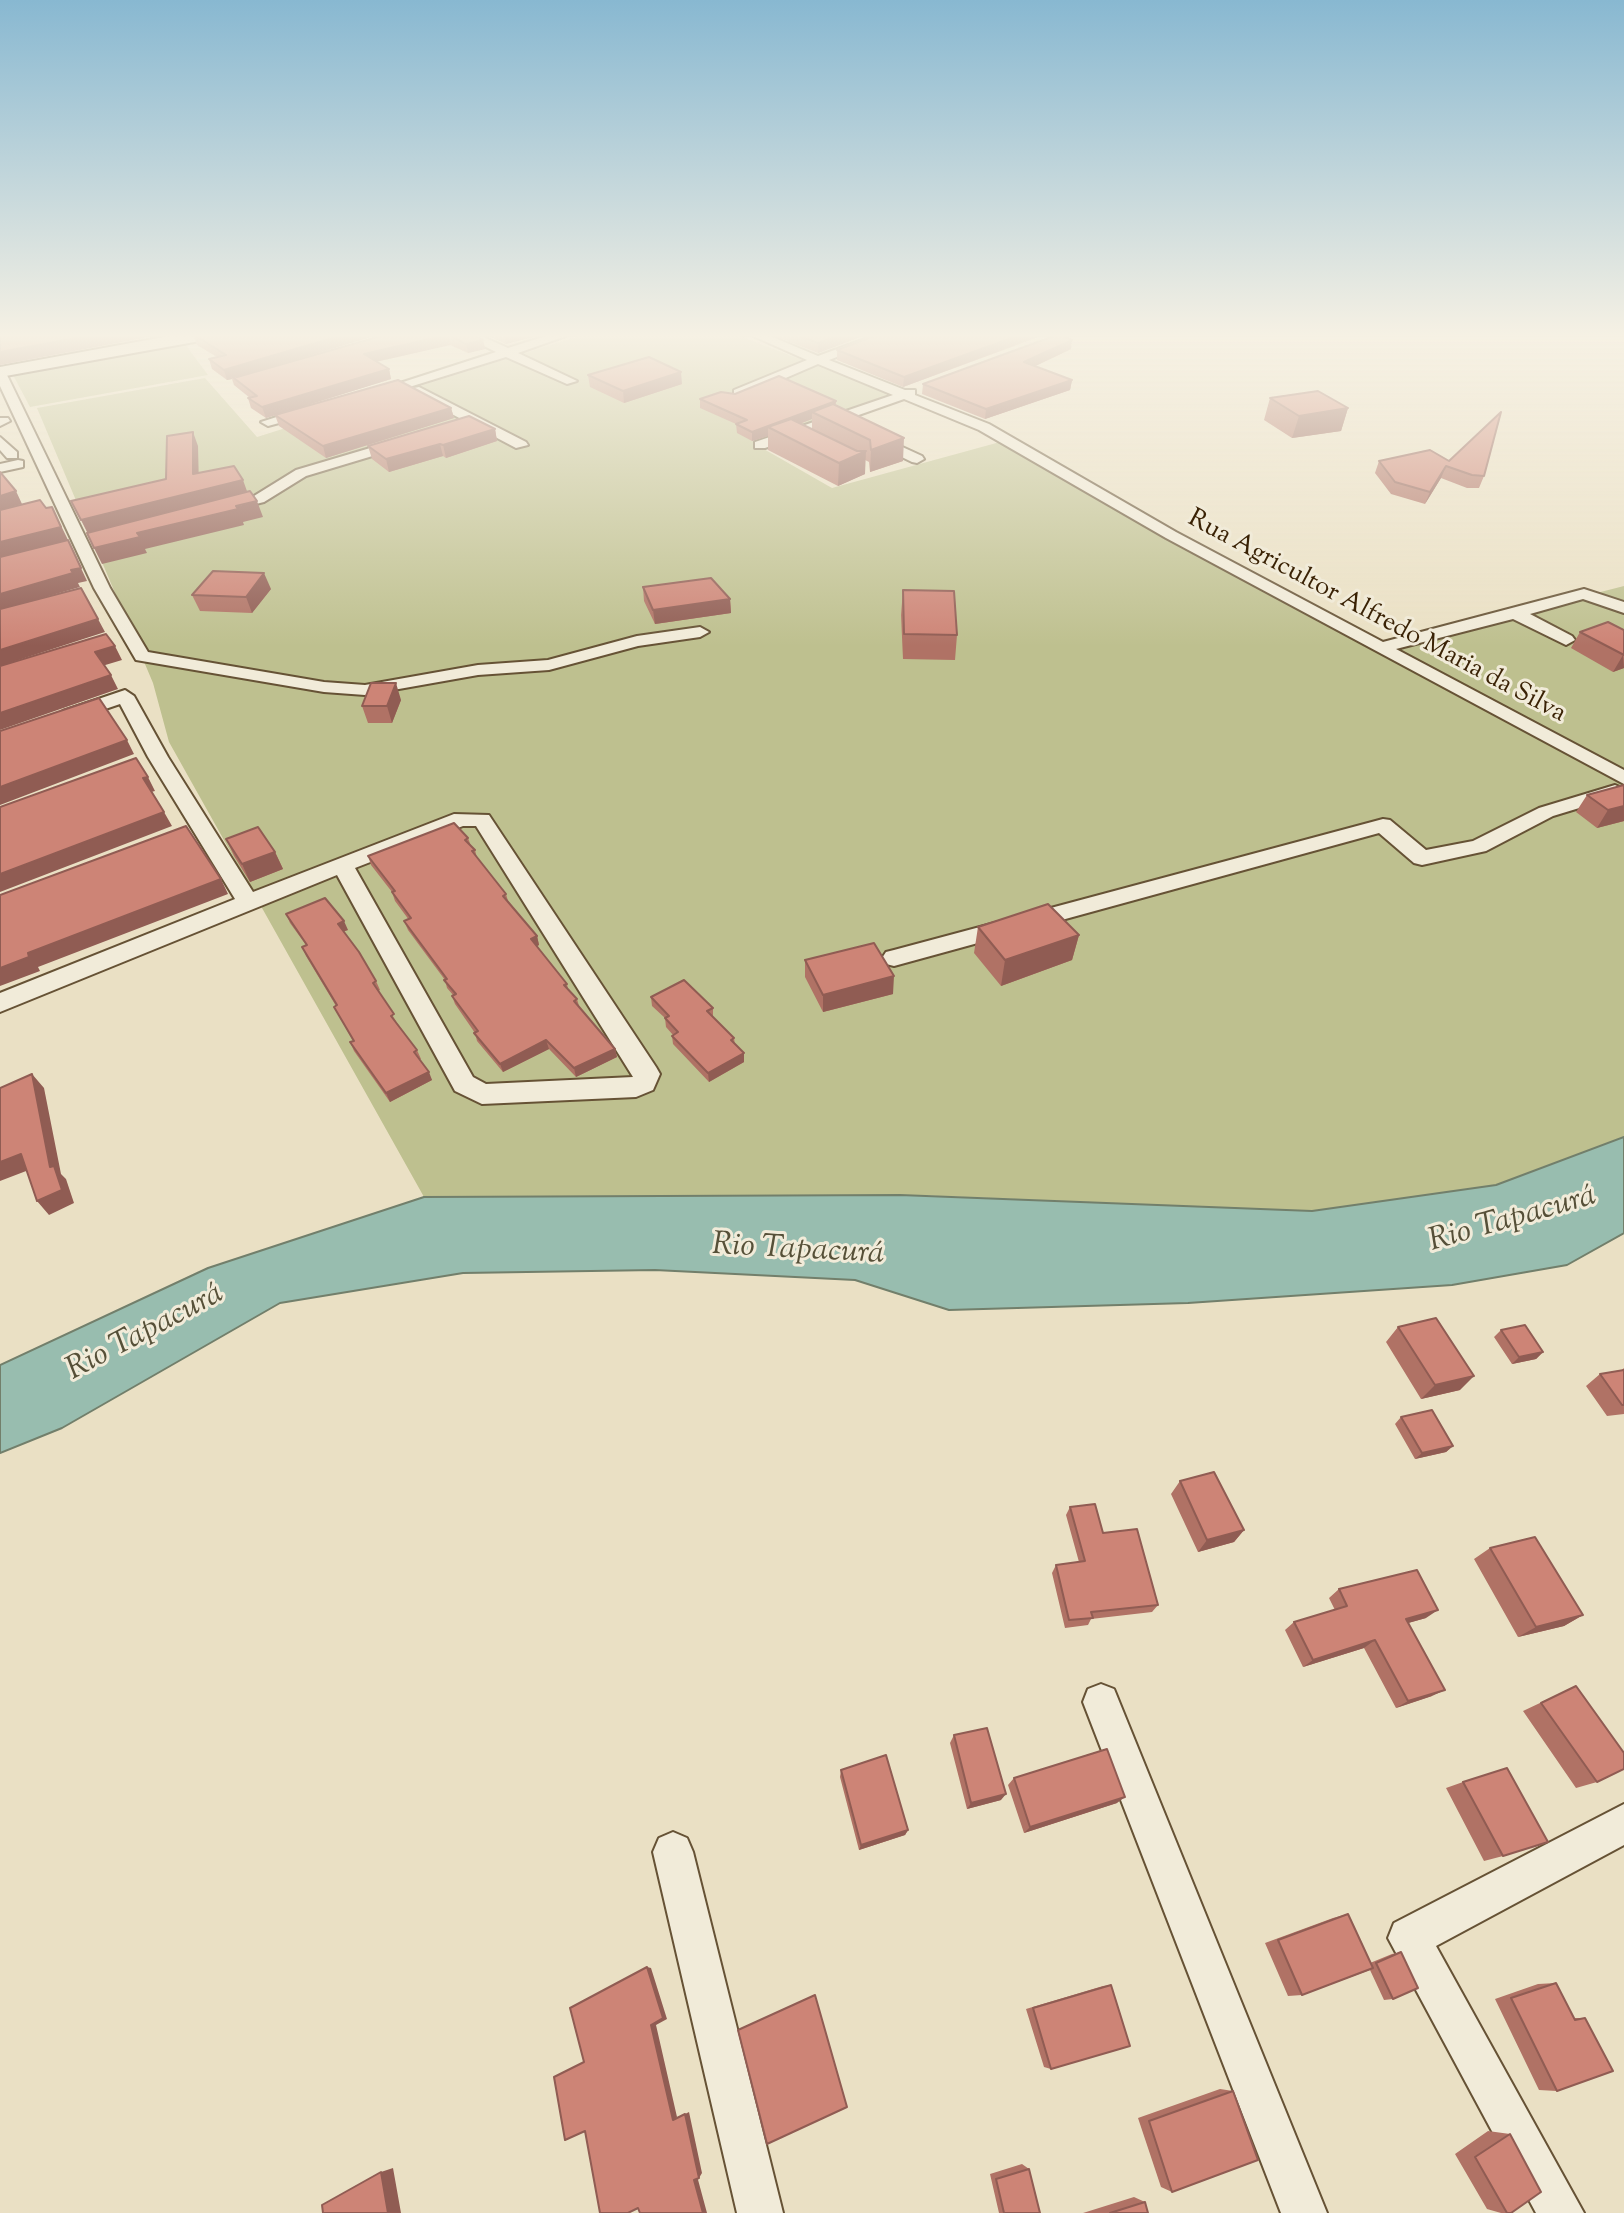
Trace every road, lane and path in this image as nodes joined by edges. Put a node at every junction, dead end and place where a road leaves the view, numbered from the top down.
1 (29, 439) edge
2 (413, 439) edge
3 (507, 439) edge
4 (777, 439) edge
5 (876, 439) edge
6 (1005, 439) edge
7 (0, 441) edge
8 (521, 445) dead end
9 (760, 445) dead end
10 (917, 459) dead end
11 (0, 468) edge
12 (211, 511) edge
13 (1624, 608) edge
14 (1515, 613) junction
15 (700, 632) dead end
16 (1566, 640) dead end
17 (1383, 647) junction
18 (56, 720) edge
19 (1624, 778) edge
20 (1624, 788) edge
21 (342, 865) junction
22 (247, 901) junction
23 (894, 958) dead end
24 (0, 1003) edge
25 (1101, 1702) dead end
26 (1624, 1824) edge
27 (673, 1852) dead end
28 (760, 2213) edge
29 (1304, 2213) edge
30 (1561, 2213) edge

1 - 15 street
2 - 12 street
3 - 8 street
4 - 9 street
5 - 10 street
6 - 17 street, Rua Agricultor Alfredo Maria da Silva
7 - 11 street
13 - 14 street
14 - 16 street
14 - 17 street
17 - 19 street, Rua Agricultor Alfredo Maria da Silva
18 - 22 street
20 - 23 street
21 - 21 street
21 - 22 street
22 - 24 street
25 - 29 street
26 - 30 street
27 - 28 street

